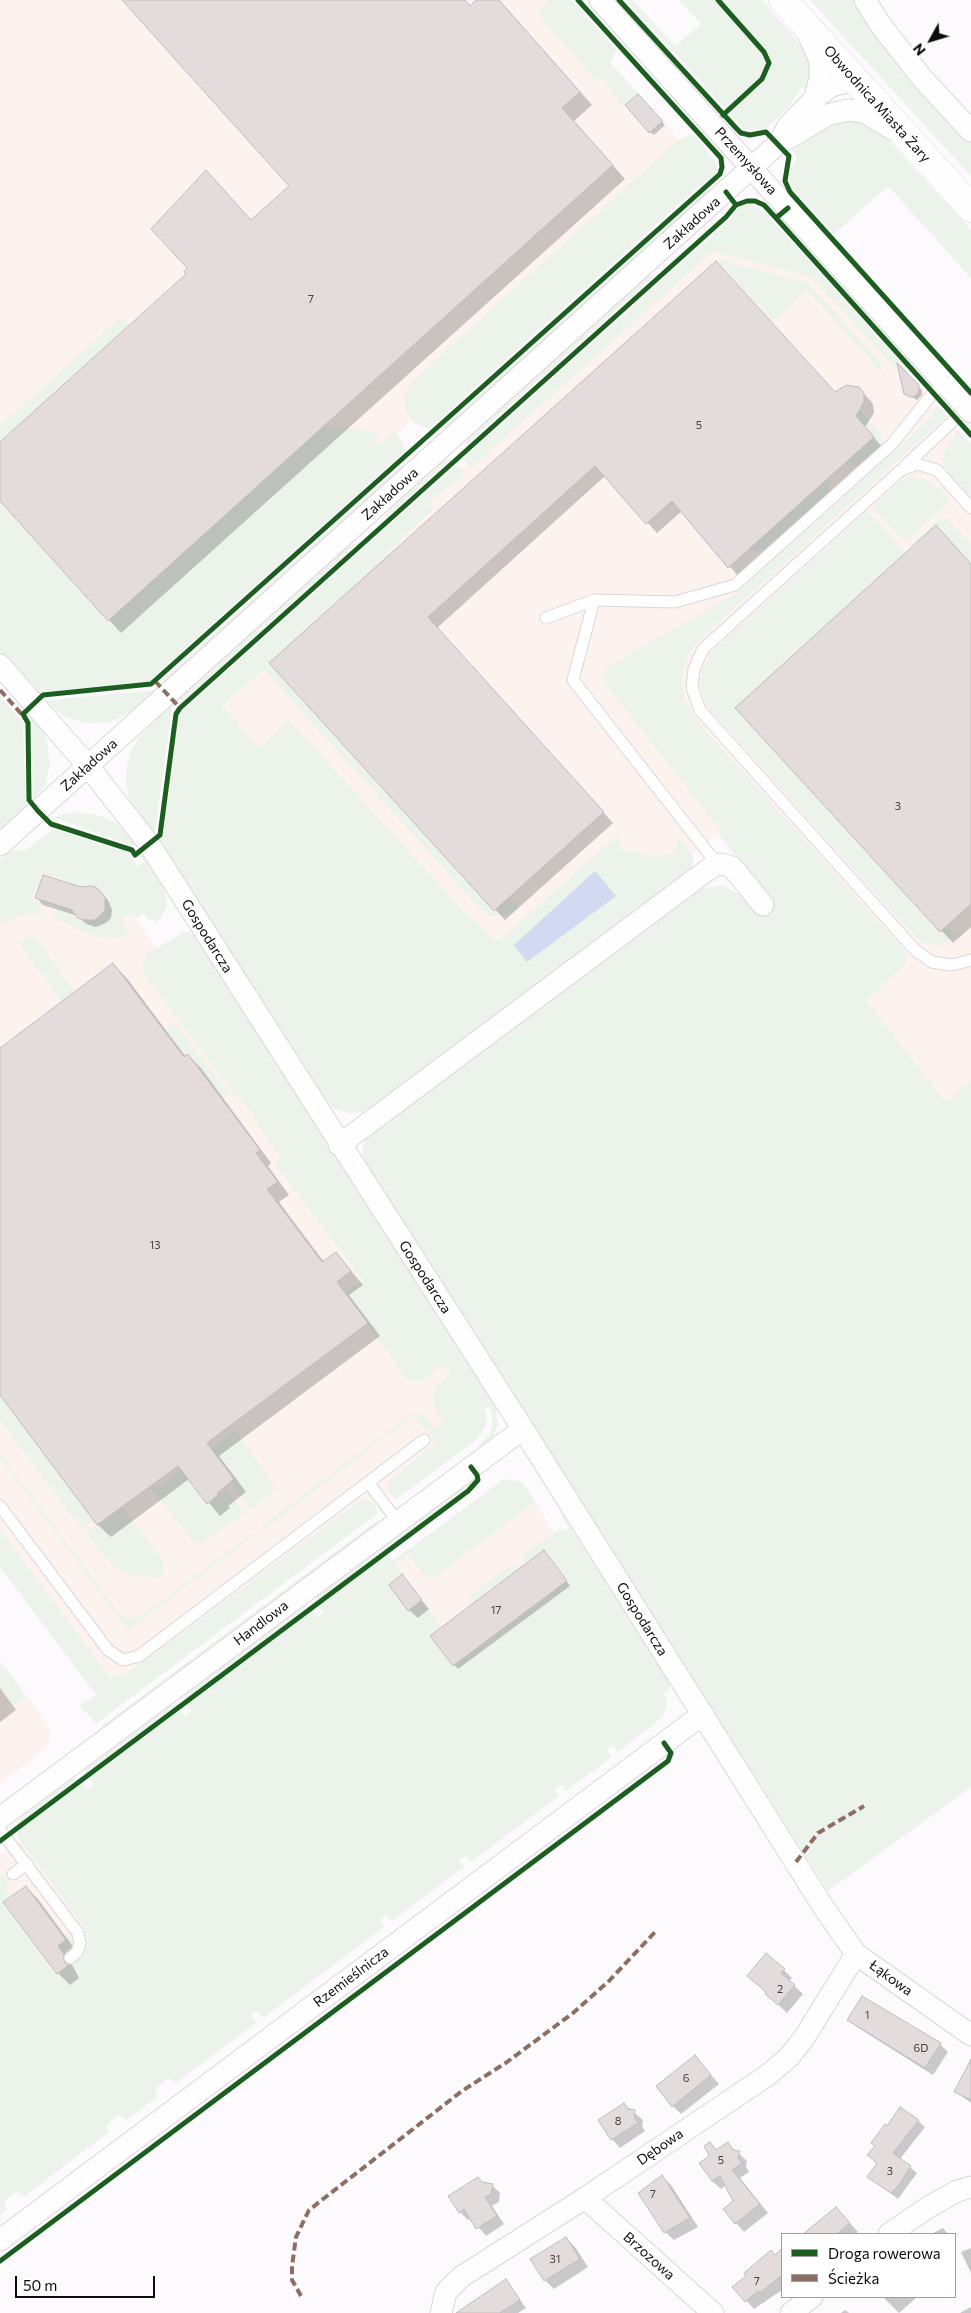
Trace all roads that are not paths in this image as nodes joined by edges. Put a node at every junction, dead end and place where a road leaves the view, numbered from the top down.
1 (600, 0) edge
2 (867, 1) edge
3 (791, 9) edge
4 (856, 80) junction
5 (821, 107) junction
6 (971, 131) edge
7 (909, 140) junction
8 (752, 169) junction
9 (971, 208) edge
10 (945, 383) junction
11 (971, 412) edge
12 (952, 422) dead end
13 (900, 471) junction
14 (971, 508) edge
15 (594, 600) junction
16 (546, 618) dead end
17 (0, 665) edge
18 (88, 766) junction
19 (0, 845) edge
20 (717, 864) junction
21 (763, 905) dead end
22 (971, 960) edge
23 (339, 1145) junction
24 (523, 1429) junction
25 (424, 1440) dead end
26 (368, 1482) junction
27 (0, 1506) edge
28 (398, 1522) junction
29 (703, 1714) junction
30 (0, 1818) edge
31 (0, 1830) edge
32 (27, 1864) junction
33 (13, 1874) dead end
34 (824, 1908) joint
35 (856, 1954) junction
36 (70, 1958) dead end
37 (971, 2035) edge
38 (971, 2187) edge
39 (585, 2198) junction
40 (890, 2233) edge
41 (0, 2240) edge
42 (811, 2298) edge
43 (440, 2313) edge
44 (713, 2313) edge
45 (792, 2313) edge

1 - 8 street, Przemysłowa
2 - 6 street
3 - 4 main road, Obwodnica Miasta Żary
3 - 5 street
4 - 5 street, Zakładowa
4 - 7 main road, Obwodnica Miasta Żary
5 - 7 street
5 - 8 street, Zakładowa
7 - 9 main road, Obwodnica Miasta Żary
8 - 10 street, Przemysłowa
8 - 18 street, Zakładowa
10 - 11 street, Przemysłowa
10 - 15 lane
12 - 13 lane
13 - 14 lane
13 - 22 lane
15 - 16 lane
15 - 20 lane
17 - 18 street, Gospodarcza
18 - 19 street, Zakładowa
18 - 23 street, Gospodarcza
20 - 21 street
20 - 23 street
23 - 24 street, Gospodarcza
24 - 28 street, Handlowa
24 - 29 street, Gospodarcza
25 - 26 lane
26 - 27 lane
26 - 28 lane
28 - 30 street, Handlowa
29 - 34 street, Gospodarcza
29 - 41 street, Rzemieślnicza
31 - 32 lane
32 - 33 lane
32 - 36 lane
34 - 35 street, Łąkowa
35 - 37 street, Łąkowa
35 - 39 street, Dębowa
38 - 40 street
39 - 43 street, Dębowa
39 - 44 street, Brzozowa
42 - 45 street

